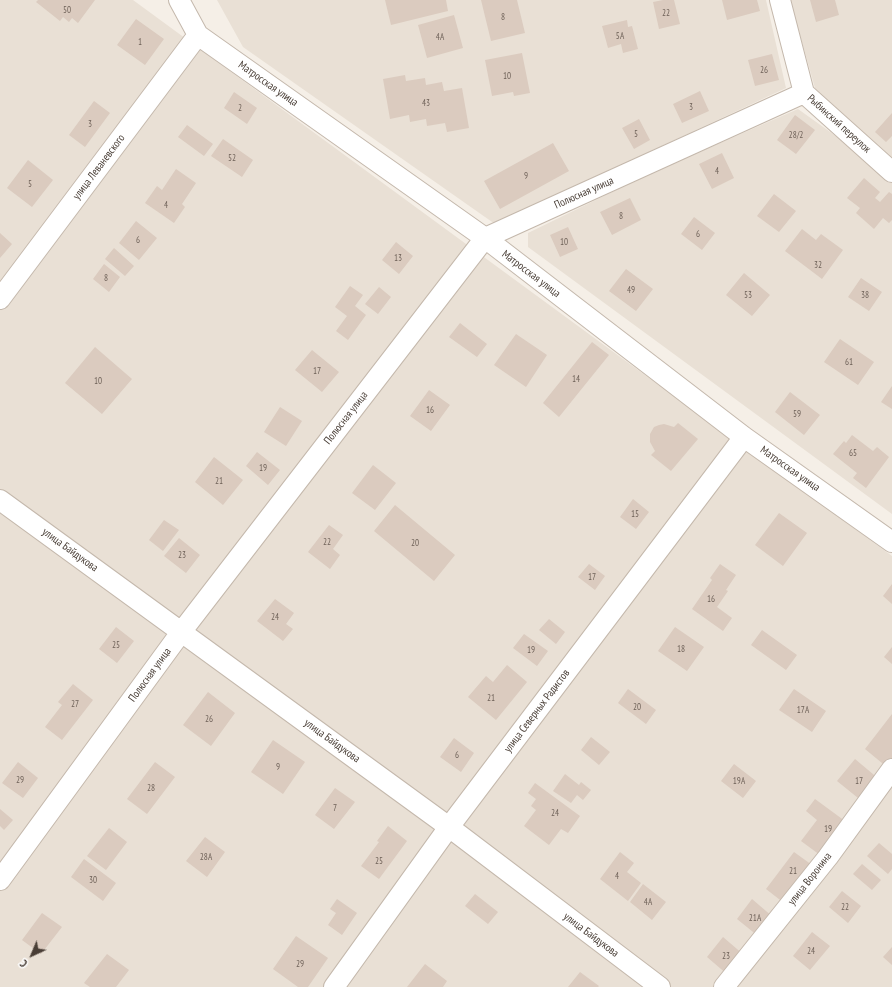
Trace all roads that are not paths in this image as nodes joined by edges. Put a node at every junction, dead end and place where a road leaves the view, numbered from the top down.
1 (179, 0) edge
2 (780, 0) edge
3 (198, 35) junction
4 (804, 93) junction
5 (892, 172) edge
6 (485, 238) junction
7 (0, 299) edge
8 (744, 437) junction
9 (0, 500) edge
10 (892, 542) edge
11 (182, 631) junction
12 (892, 769) edge
13 (449, 827) junction
14 (0, 880) edge
15 (334, 987) edge
16 (660, 987) edge
17 (724, 987) edge

1 - 3 street, Матросская улица
2 - 4 street, Рыбинский переулок
3 - 6 street, Матросская улица
3 - 7 street, улица Леваневского
4 - 5 street, Рыбинский переулок
4 - 6 street, Полюсная улица
6 - 8 street, Матросская улица
6 - 11 street, Полюсная улица
8 - 10 street, Матросская улица
8 - 13 street, улица Северных Радистов
9 - 11 street, улица Байдукова
11 - 13 street, улица Байдукова
11 - 14 street, Полюсная улица
12 - 17 street, улица Воронина
13 - 15 street, улица Северных Радистов
13 - 16 street, улица Байдукова

